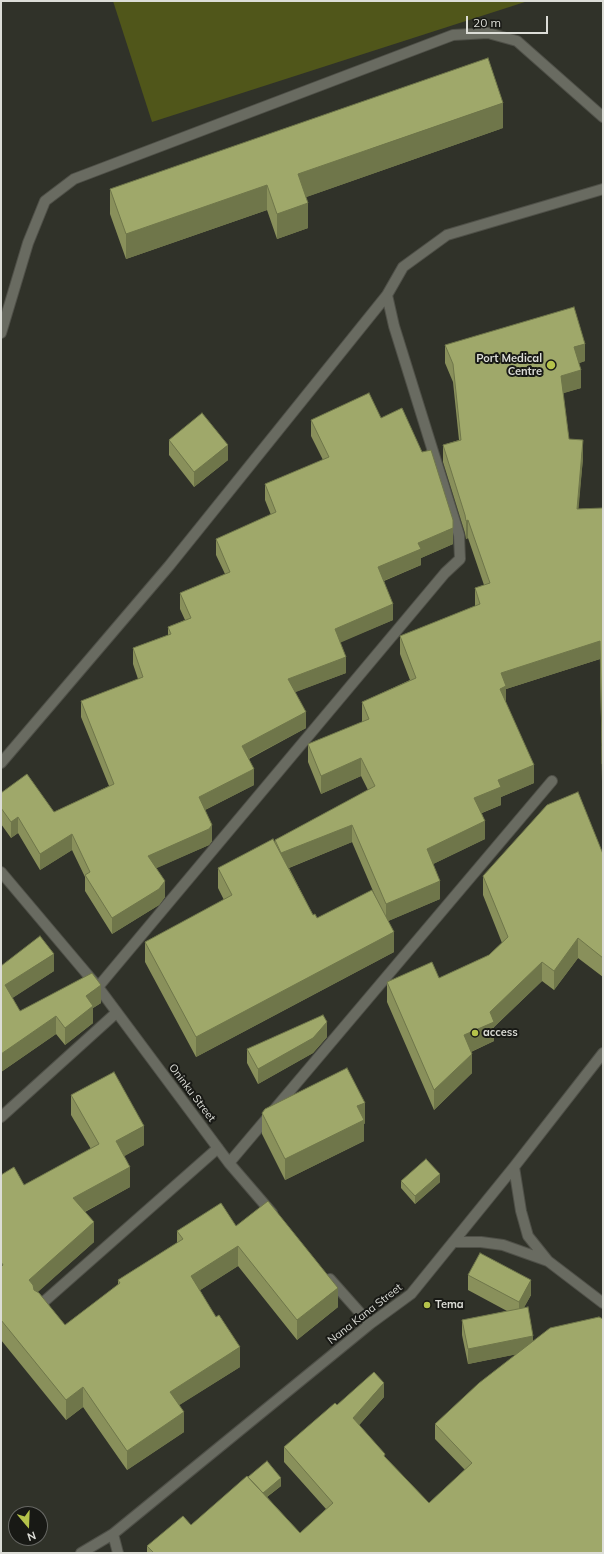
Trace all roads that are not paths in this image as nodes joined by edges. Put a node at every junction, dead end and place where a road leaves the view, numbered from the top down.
1 (603, 117) edge
2 (603, 188) edge
3 (387, 295) junction
4 (1, 333) edge
5 (1, 763) edge
6 (552, 780) dead end
7 (1, 872) edge
8 (98, 987) junction
9 (116, 1013) junction
10 (603, 1053) edge
11 (1, 1117) edge
12 (218, 1148) junction
13 (229, 1163) junction
14 (514, 1167) junction
15 (281, 1223) edge
16 (453, 1242) junction
17 (548, 1260) junction
18 (323, 1271) edge
19 (603, 1303) edge
20 (39, 1306) edge
21 (370, 1324) junction
22 (113, 1534) junction
23 (81, 1553) edge
24 (97, 1553) edge
25 (118, 1553) edge

1 - 4 street
2 - 3 street
3 - 5 street
3 - 8 street
6 - 13 street
7 - 8 street, Oninku Street
8 - 9 street, Oninku Street
9 - 11 street
9 - 12 street, Oninku Street
10 - 14 street, Nana Kana Street
12 - 13 street, Oninku Street
12 - 20 street
13 - 15 street, Oninku Street
14 - 16 street, Nana Kana Street
14 - 17 street
16 - 17 street
16 - 21 street, Nana Kana Street
17 - 19 street
18 - 21 street
21 - 22 street, Nana Kana Street
22 - 23 street
22 - 24 street
22 - 25 street

